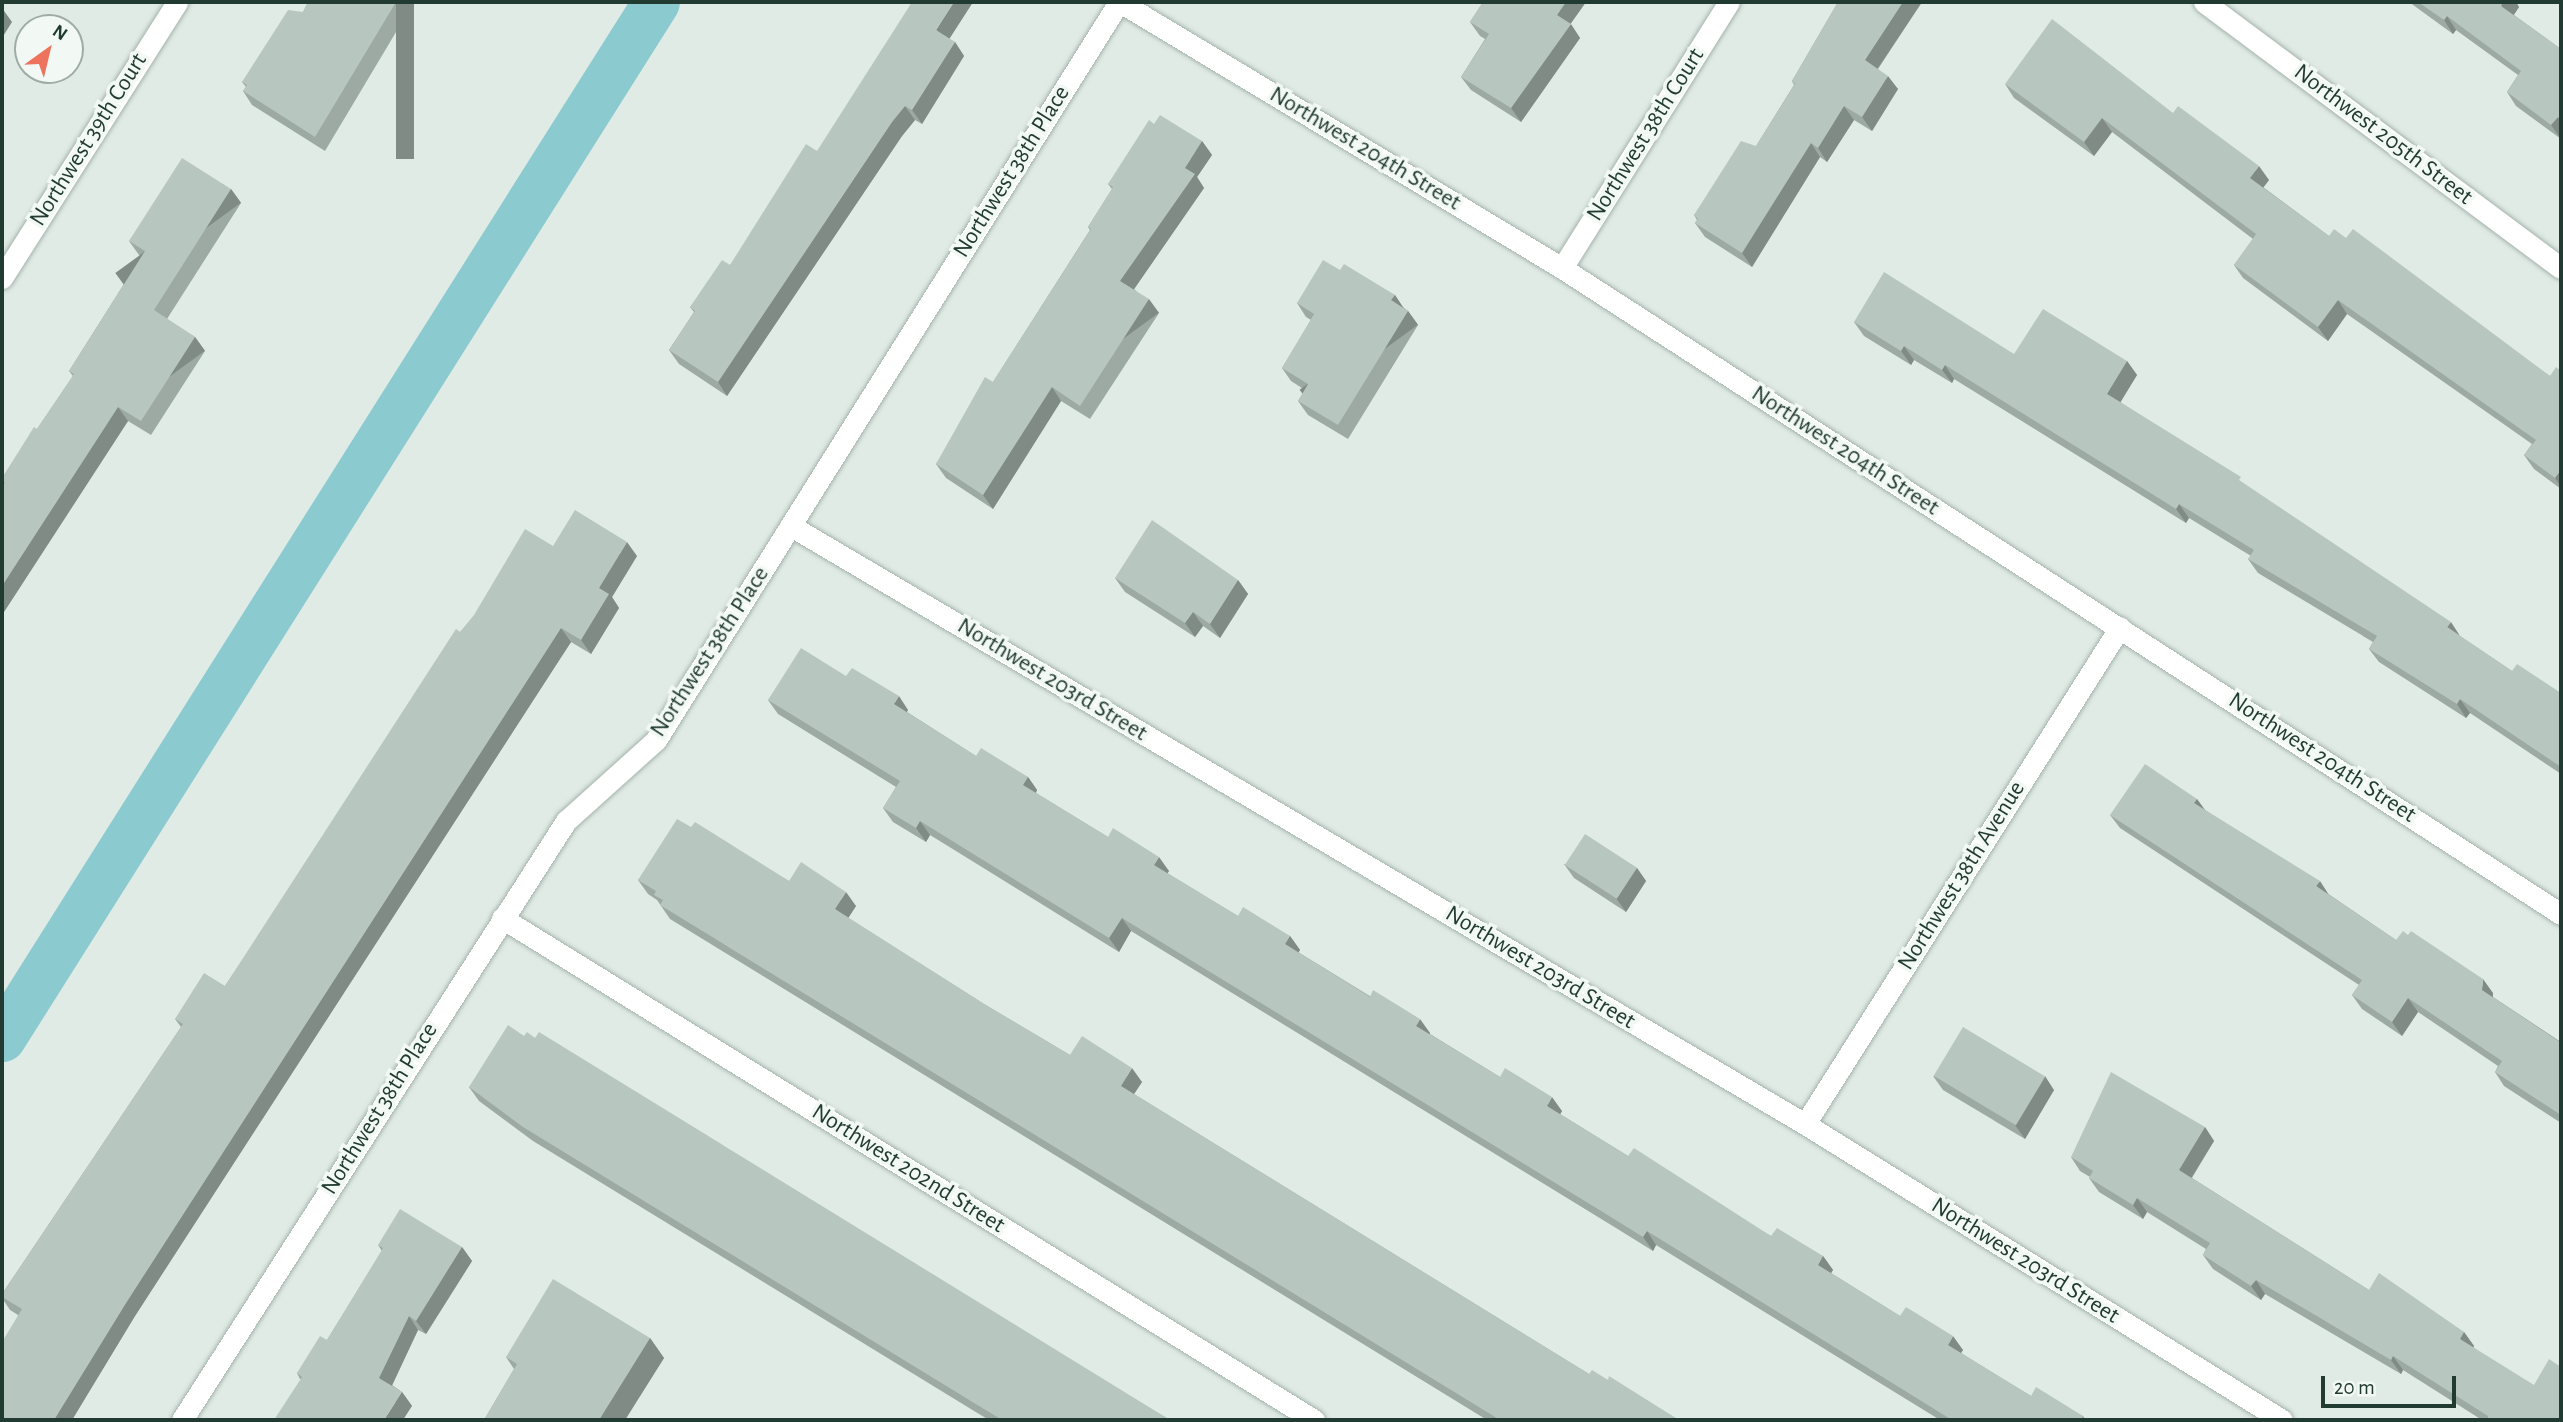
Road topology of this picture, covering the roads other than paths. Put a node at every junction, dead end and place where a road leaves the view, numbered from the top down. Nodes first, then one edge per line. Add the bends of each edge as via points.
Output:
1 (177, 2) edge
2 (1119, 2) edge
3 (1729, 2) edge
4 (2204, 2) edge
5 (1562, 268) junction
6 (2561, 268) edge
7 (2, 278) edge
8 (791, 526) junction
9 (2120, 627) junction
10 (2561, 914) edge
11 (502, 918) junction
12 (1805, 1124) junction
13 (182, 1420) edge
14 (1314, 1420) edge
15 (2283, 1420) edge

1 - 7 street, Northwest 39th Court
2 - 5 street, Northwest 204th Street
2 - 8 street, Northwest 38th Place
3 - 5 street, Northwest 38th Court
4 - 6 street, Northwest 205th Street
5 - 9 street, Northwest 204th Street
8 - 11 street, Northwest 38th Place via 656,740 566,821
8 - 12 street, Northwest 203rd Street
9 - 10 street, Northwest 204th Street
9 - 12 street, Northwest 38th Avenue
11 - 13 street, Northwest 38th Place
11 - 14 street, Northwest 202nd Street
12 - 15 street, Northwest 203rd Street

